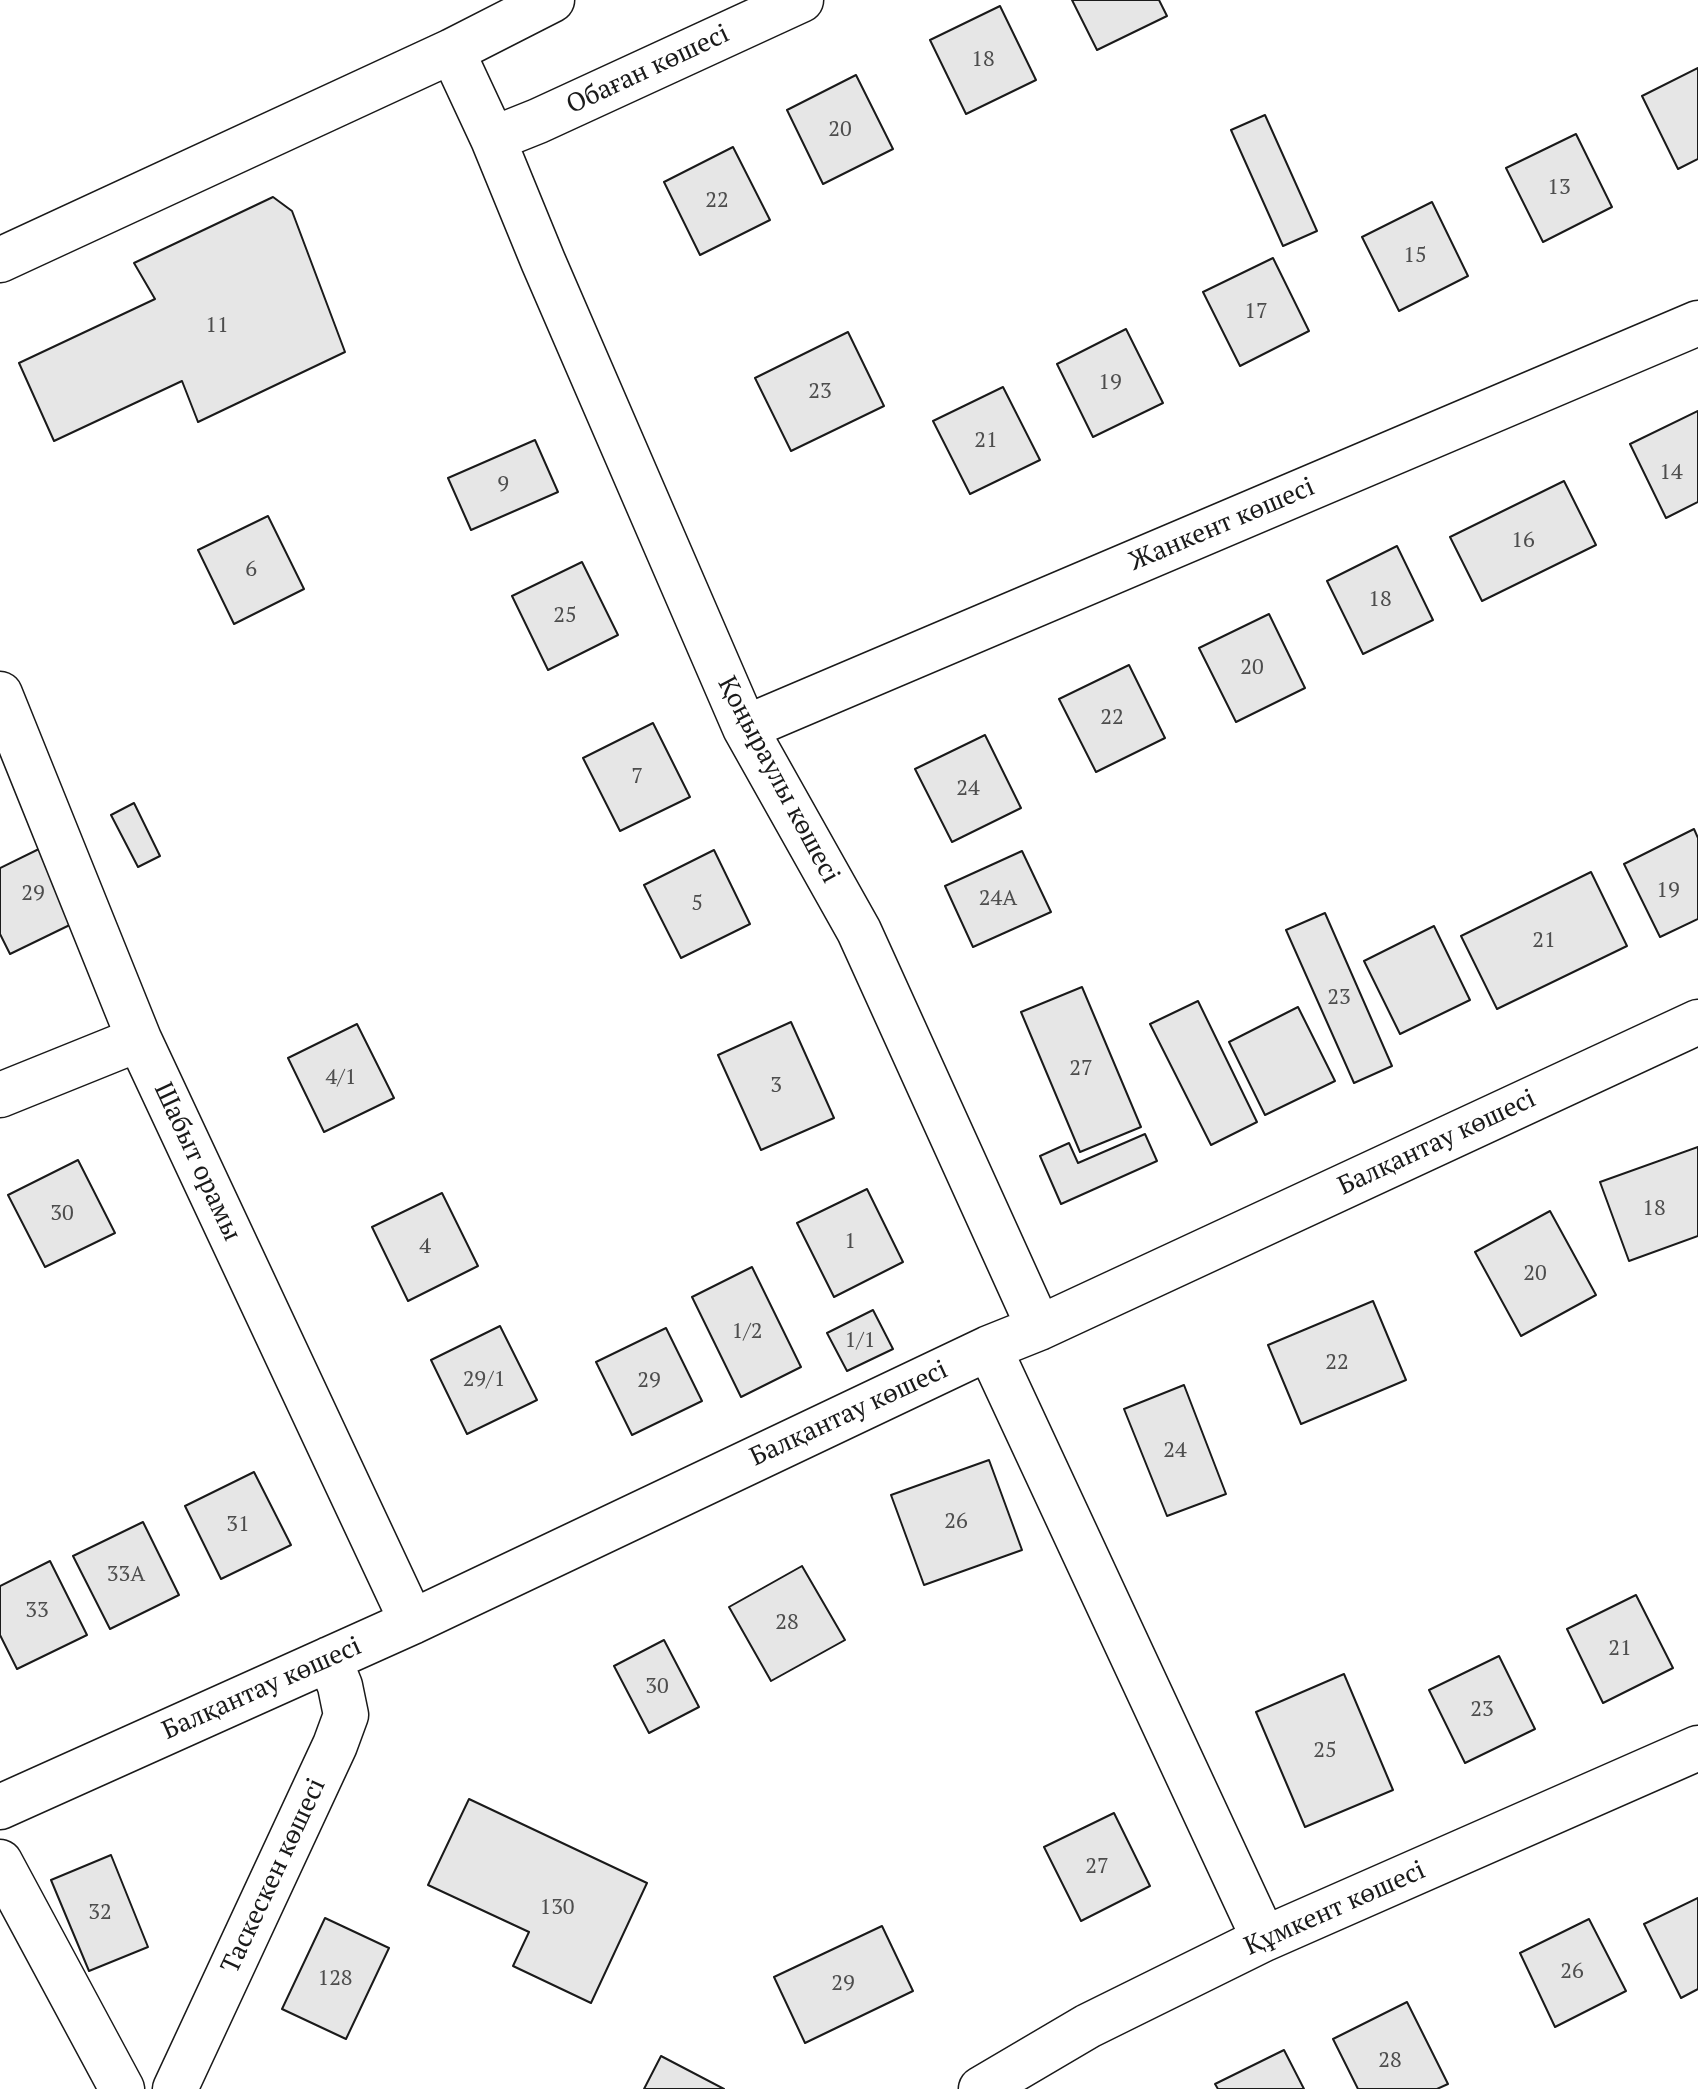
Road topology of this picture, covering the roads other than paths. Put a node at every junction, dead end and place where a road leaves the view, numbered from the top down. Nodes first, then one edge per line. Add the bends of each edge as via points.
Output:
1 (552, 0) edge
2 (801, 0) edge
3 (452, 51) junction
4 (493, 139) junction
5 (0, 260) edge
6 (1698, 323) edge
7 (0, 694) edge
8 (745, 728) junction
9 (1698, 1022) edge
10 (139, 1039) junction
11 (0, 1095) edge
12 (1039, 1328) junction
13 (989, 1348) junction
14 (412, 1622) junction
15 (329, 1659) junction
16 (1698, 1748) edge
17 (0, 1807) edge
18 (0, 1862) edge
19 (1264, 1939) junction
20 (122, 2089) edge
21 (175, 2089) edge
22 (981, 2089) edge

1 - 3 street
2 - 4 street, Обаған көшесі
3 - 4 street, Қоңыраулы көшесі
3 - 5 street
4 - 8 street, Қоңыраулы көшесі
6 - 8 street, Жанкент көшесі
7 - 10 street, Шабыт орамы
8 - 12 street, Қоңыраулы көшесі via 859,931
9 - 12 street, Балқантау көшесі
10 - 11 street
10 - 14 street, Шабыт орамы
12 - 13 street, Балқантау көшесі
13 - 14 street, Балқантау көшесі
13 - 19 street
14 - 15 street, Балқантау көшесі
15 - 17 street, Балқантау көшесі
15 - 21 street, Таскескен көшесі via 346,1715
16 - 19 street, Құмкент көшесі
18 - 20 street
19 - 22 street, Құмкент көшесі via 1088,2026

